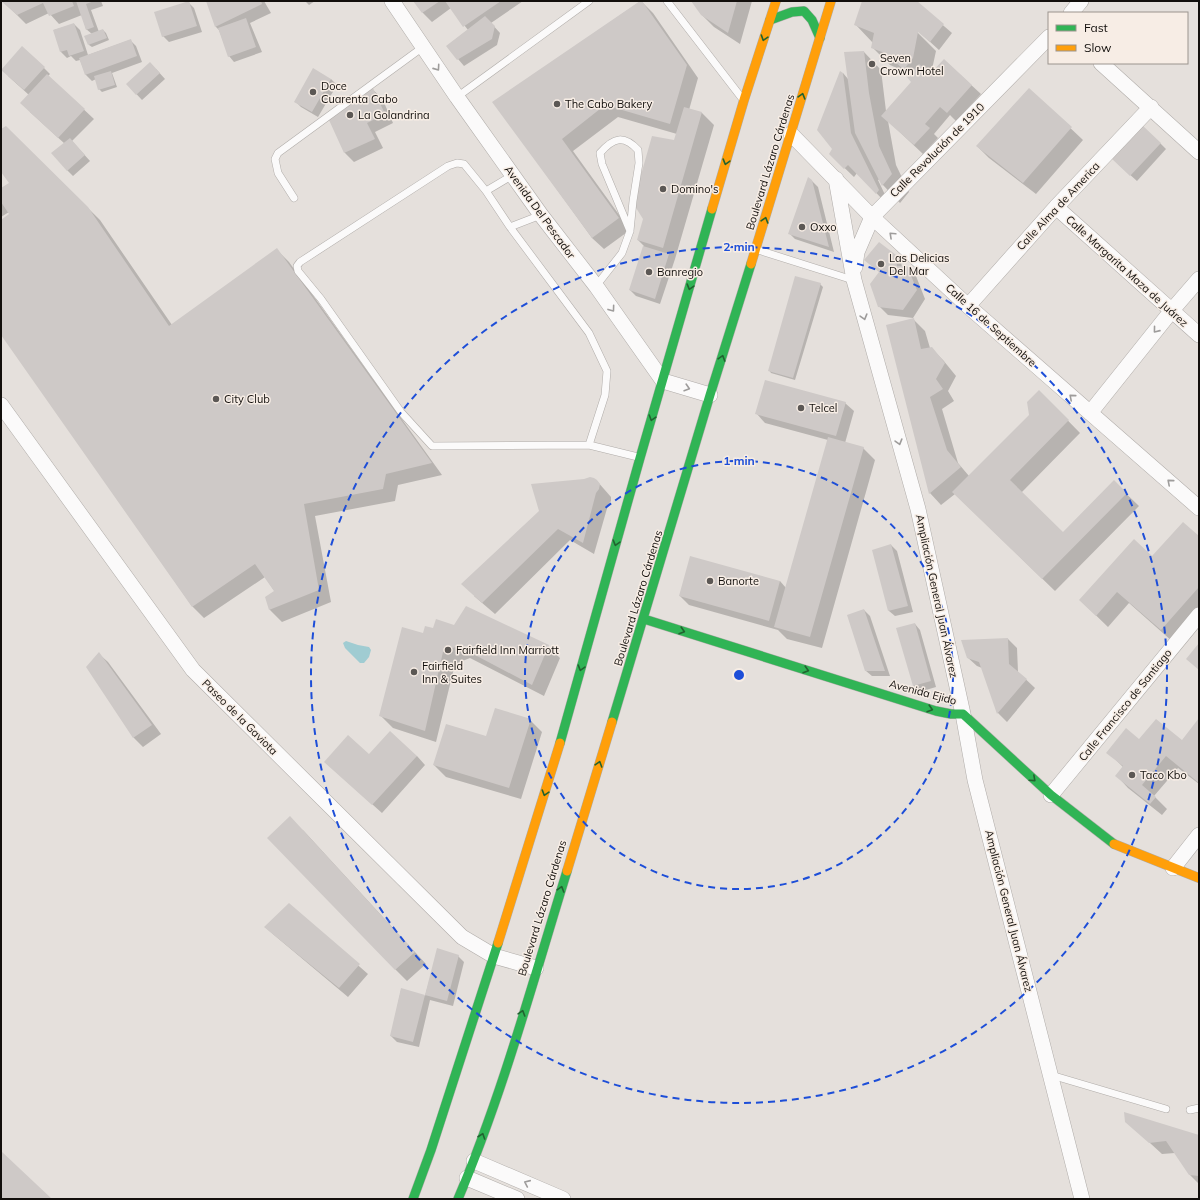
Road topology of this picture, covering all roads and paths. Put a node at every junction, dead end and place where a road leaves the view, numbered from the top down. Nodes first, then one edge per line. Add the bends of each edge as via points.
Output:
1 (392, 1) edge
2 (588, 1) edge
3 (667, 1) edge
4 (776, 1) edge
5 (831, 1) edge
6 (1081, 1) edge
7 (1072, 12) edge
8 (770, 20) junction
9 (820, 38) junction
10 (1048, 38) edge
11 (423, 47) junction
12 (1102, 64) edge
13 (457, 97) junction
14 (744, 100) junction
15 (1151, 107) junction
16 (791, 134) junction
17 (1199, 152) edge
18 (513, 176) junction
19 (836, 180) junction
20 (486, 191) junction
21 (294, 198) dead end
22 (1056, 207) junction
23 (541, 215) junction
24 (872, 217) junction
25 (510, 227) junction
26 (630, 231) junction
27 (756, 249) junction
28 (1199, 279) edge
29 (854, 280) junction
30 (596, 286) junction
31 (968, 306) junction
32 (1172, 311) junction
33 (1199, 335) edge
34 (664, 381) junction
35 (710, 395) junction
36 (1, 405) edge
37 (1090, 413) junction
38 (590, 445) junction
39 (640, 458) junction
40 (1196, 499) edge
41 (1199, 615) edge
42 (644, 619) junction
43 (963, 714) junction
44 (1051, 795) junction
45 (1199, 835) edge
46 (1173, 868) junction
47 (1199, 878) edge
48 (494, 956) junction
49 (536, 968) junction
50 (1051, 1075) junction
51 (1199, 1108) edge
52 (1166, 1109) dead end
53 (1190, 1110) dead end
54 (431, 1150) junction
55 (474, 1161) junction
56 (467, 1178) junction
57 (406, 1199) edge
58 (413, 1199) edge
59 (458, 1199) edge
60 (517, 1199) edge
61 (563, 1199) edge
62 (1082, 1199) edge

1 - 11 street, Avenida Del Pescador
2 - 13 lane
3 - 14 lane
4 - 8 main road
5 - 9 main road, Boulevard Lázaro Cárdenas
6 - 7 street
8 - 9 main road via 792,12 804,11 811,17
8 -> 14 main road
16 -> 9 main road, Boulevard Lázaro Cárdenas
10 - 24 street, Calle Revolución de 1910
11 -> 13 street, Avenida Del Pescador
11 - 21 lane via 278,153 274,159 276,169
12 - 15 street
13 - 18 street, Avenida Del Pescador
14 -> 34 main road
15 - 17 street
15 - 22 street, Calle Alma de America
16 - 19 street, Calle 16 de Septiembre
27 -> 16 main road, Boulevard Lázaro Cárdenas
18 - 20 lane
18 - 23 street, Avenida Del Pescador
19 - 24 street, Calle 16 de Septiembre
19 - 29 street, Ampliación General Juan Álvarez
20 - 25 lane
20 - 38 lane via 464,164 448,166 300,262 297,266 298,271 321,299 401,412 432,446
22 - 31 street, Calle Alma de America
22 - 32 street, Calle Margarita Maza de Juárez
23 - 25 lane
23 - 30 street, Avenida Del Pescador
24 - 29 street, Calle Revolución de 1910 via 857,252
31 -> 24 street, Calle 16 de Septiembre
25 - 38 lane via 589,333 608,371 605,395
26 - 26 lane via 605,174 600,153 616,140 632,143 638,150 639,163
26 - 30 lane via 622,253
27 - 29 lane
35 -> 27 main road, Boulevard Lázaro Cárdenas
28 - 32 street
29 -> 43 street, Ampliación General Juan Álvarez via 918,509
30 -> 34 street, Avenida Del Pescador
37 -> 31 street, Calle 16 de Septiembre
32 - 33 street, Calle Margarita Maza de Juárez
32 -> 37 street
34 -> 35 street
34 -> 39 main road
35 - 42 main road, Boulevard Lázaro Cárdenas
36 - 48 street, Paseo de la Gaviota via 193,670 462,937
40 -> 37 street, Calle 16 de Septiembre
38 - 39 lane
39 -> 48 main road via 552,771
41 - 44 street, Calle Francisco de Santiago
42 -> 43 main road, Avenida Ejido via 940,712
49 -> 42 main road, Boulevard Lázaro Cárdenas
43 -> 44 main road, Avenida Ejido
43 - 50 street, Ampliación General Juan Álvarez via 975,780
44 - 46 main road, Avenida Ejido via 1112,843
45 - 46 street
46 - 47 main road, Avenida Ejido
48 - 49 street, Paseo de la Gaviota
48 - 54 main road
55 -> 49 main road, Boulevard Lázaro Cárdenas
50 - 52 lane
50 - 62 street, Ampliación General Juan Álvarez
51 - 53 lane
54 - 57 main road
54 - 58 main road
55 - 56 main road, Boulevard Lázaro Cárdenas
61 -> 55 street
56 - 59 main road, Boulevard Lázaro Cárdenas
56 - 60 street

